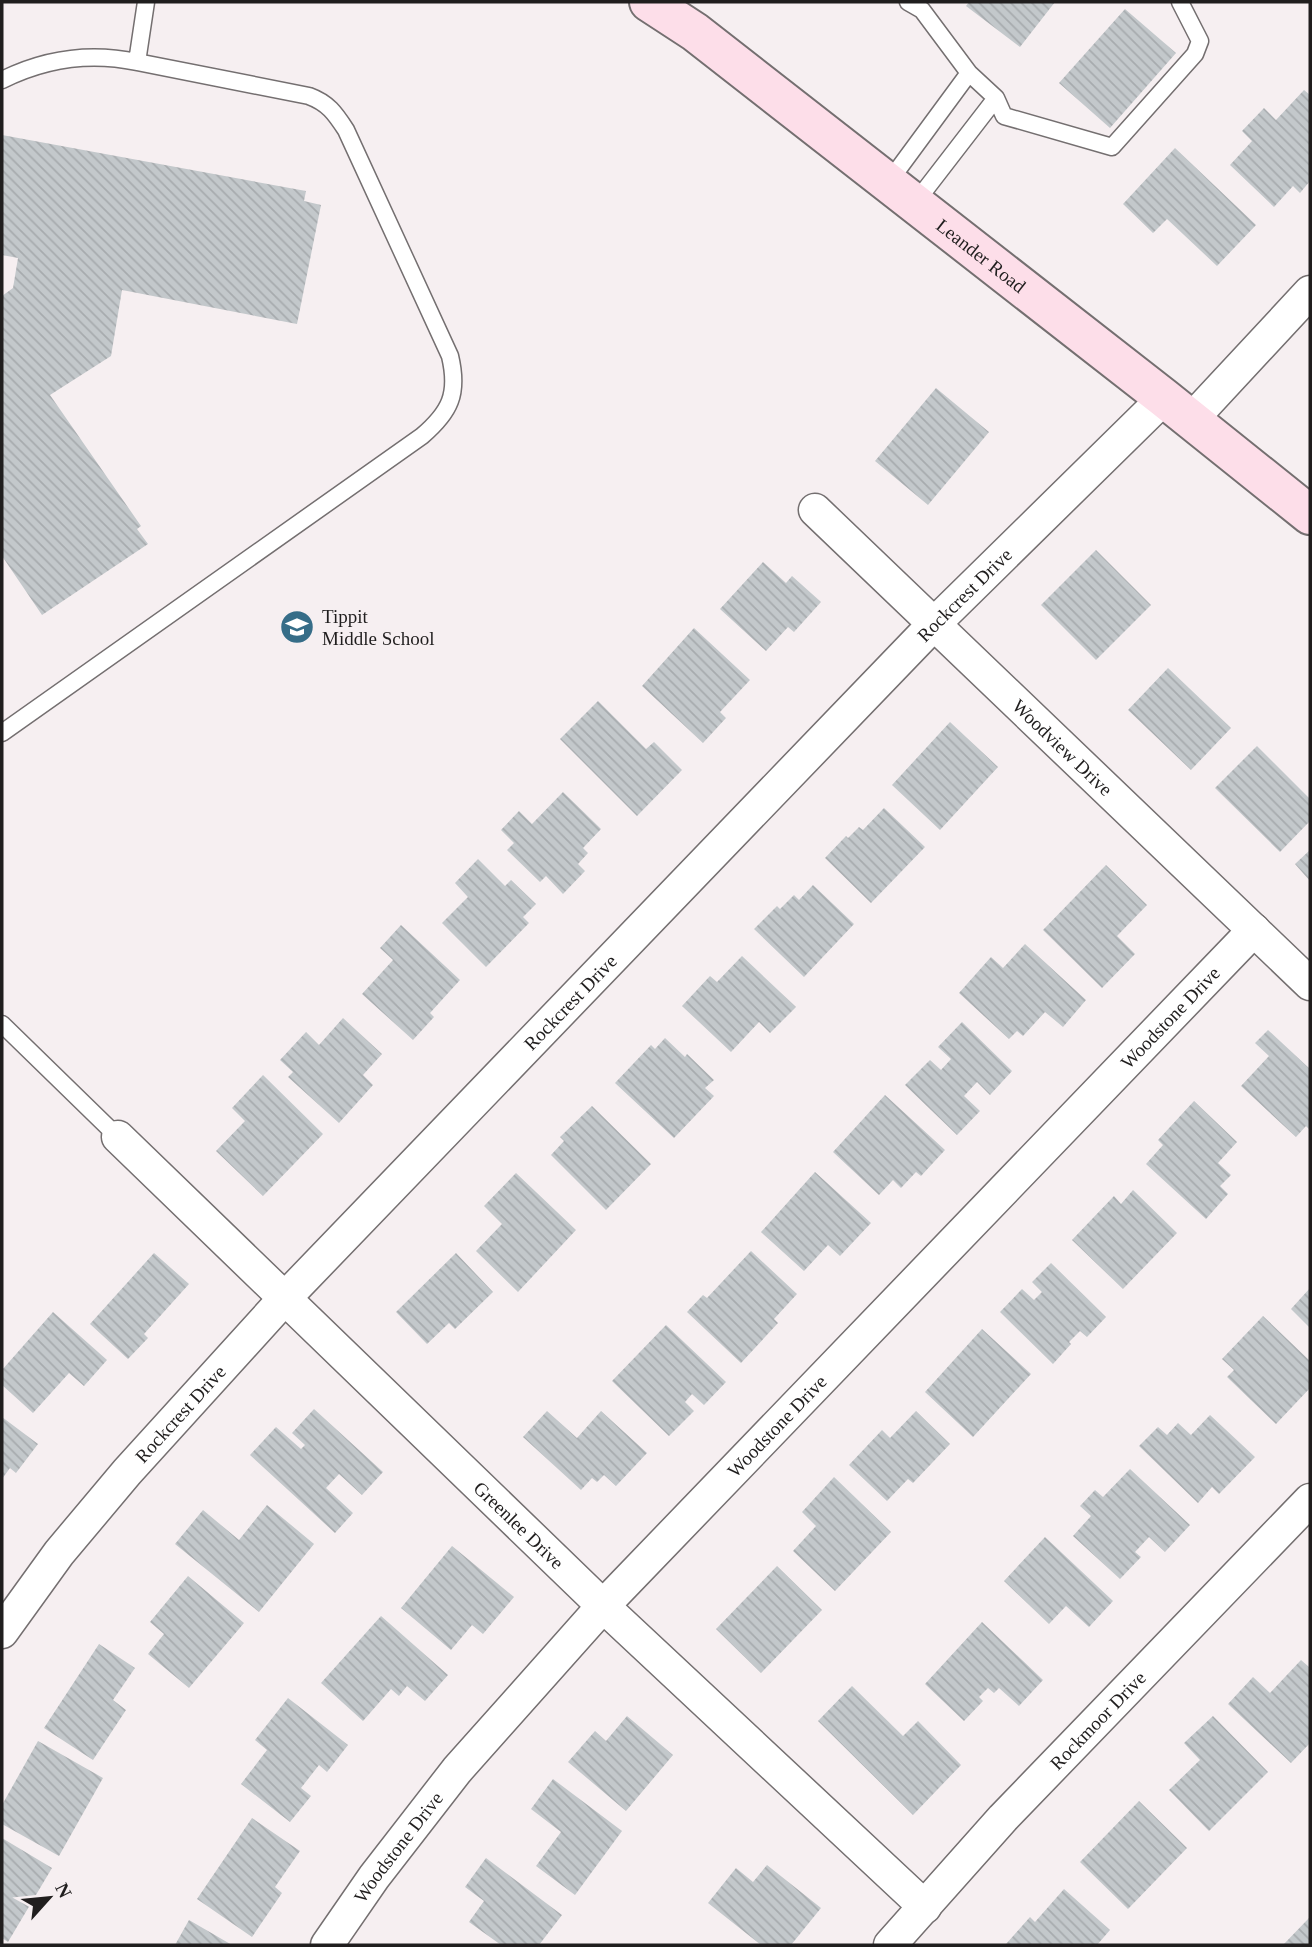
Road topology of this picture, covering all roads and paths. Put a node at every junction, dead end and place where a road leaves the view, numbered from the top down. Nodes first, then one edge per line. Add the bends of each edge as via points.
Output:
1 (146, 2) edge
2 (649, 2) edge
3 (908, 2) edge
4 (1180, 2) edge
5 (137, 62) junction
6 (969, 73) junction
7 (2, 80) edge
8 (996, 98) junction
9 (902, 193) junction
10 (1310, 292) edge
11 (1178, 409) junction
12 (815, 510) dead end
13 (1310, 515) edge
14 (934, 624) junction
15 (2, 733) edge
16 (1254, 930) junction
17 (1310, 984) edge
18 (2, 1024) edge
19 (118, 1137) joint
20 (285, 1298) junction
21 (1310, 1500) edge
22 (603, 1606) junction
23 (2, 1632) edge
24 (925, 1907) junction
25 (327, 1945) edge
26 (890, 1945) edge

1 - 5 lane
2 - 9 main road, Leander Road via 695,32
3 - 6 lane via 922,10
4 - 8 lane via 1200,41 1195,54 1112,147 1004,116
5 - 7 lane via 111,56 59,59
5 - 15 lane via 325,102 346,130 450,356 454,389 439,421 422,436
6 - 8 lane
6 - 9 lane
8 - 9 lane
9 - 11 main road, Leander Road
10 - 11 street, Rockcrest Drive
11 - 13 main road, Leander Road
11 - 14 street, Rockcrest Drive
12 - 14 street, Woodview Drive
14 - 16 street, Woodview Drive
14 - 20 street, Rockcrest Drive
16 - 17 street, Woodview Drive
16 - 22 street, Woodstone Drive
18 - 19 lane
19 - 20 street, Greenlee Drive
20 - 22 street, Greenlee Drive
20 - 23 street, Rockcrest Drive via 127,1472 59,1553
21 - 24 street, Rockmoor Drive via 1003,1818
22 - 24 street, Greenlee Drive
22 - 25 street, Woodstone Drive via 457,1770
24 - 26 street, Rockmoor Drive

